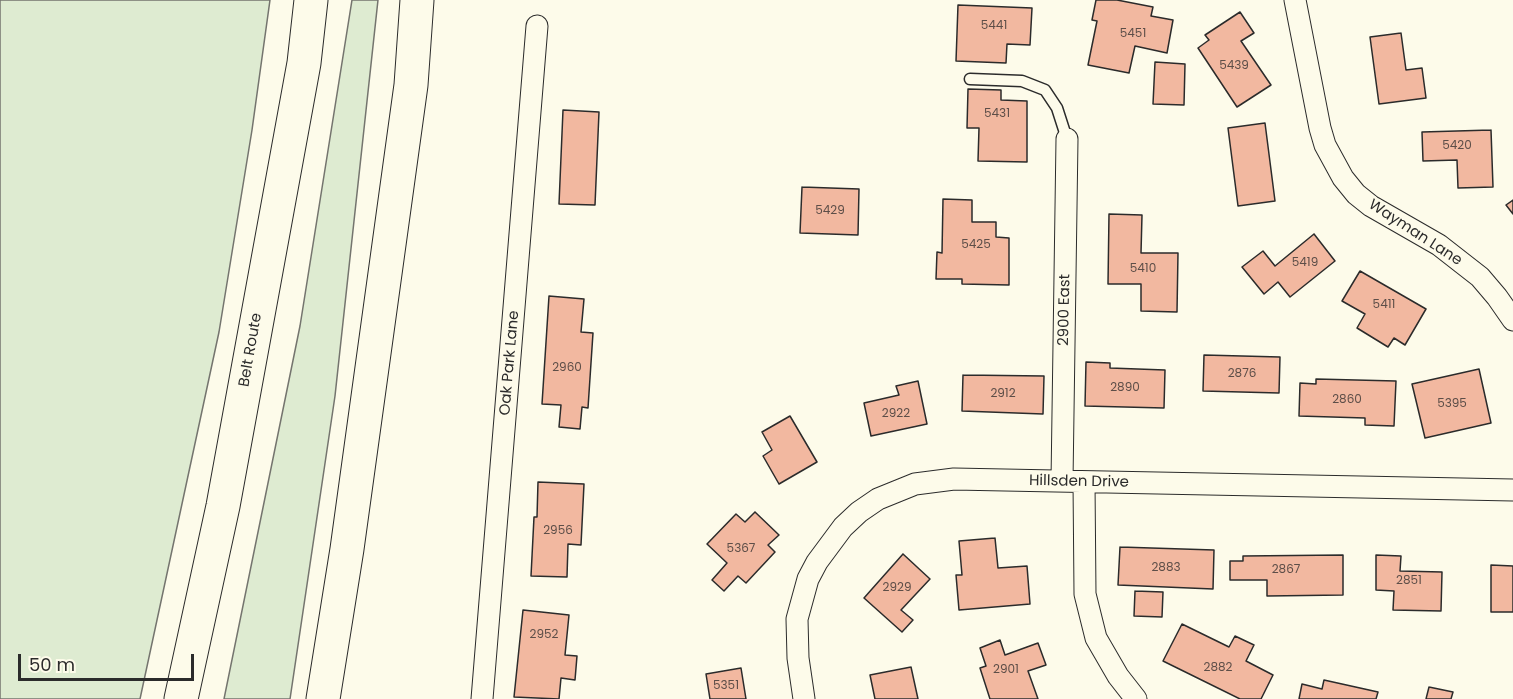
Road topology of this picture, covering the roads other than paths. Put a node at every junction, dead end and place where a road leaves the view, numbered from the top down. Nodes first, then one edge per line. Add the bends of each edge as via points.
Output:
1 (311, 0) edge
2 (417, 0) edge
3 (1295, 0) edge
4 (537, 26) dead end
5 (970, 79) dead end
6 (1067, 139) joint
7 (1513, 320) edge
8 (1062, 482) junction
9 (1084, 482) junction
10 (1513, 490) edge
11 (181, 699) edge
12 (322, 699) edge
13 (482, 699) edge
14 (804, 699) edge
15 (1136, 699) edge

1 - 11 highway, Belt Route via 304,63 223,506
2 - 12 highway via 411,85 347,549
3 - 7 street, Wayman Lane via 1320,128 1343,178 1371,207 1439,245 1471,270
4 - 13 street, Oak Park Lane
5 - 6 lane via 1022,81 1045,90 1057,108
6 - 8 street, 2900 East
8 - 9 street, Hillsden Drive
8 - 14 street, Hillsden Drive via 934,480 896,491 859,512 817,561 801,600 796,639
9 - 10 street, Hillsden Drive
9 - 15 street via 1085,594 1096,638

